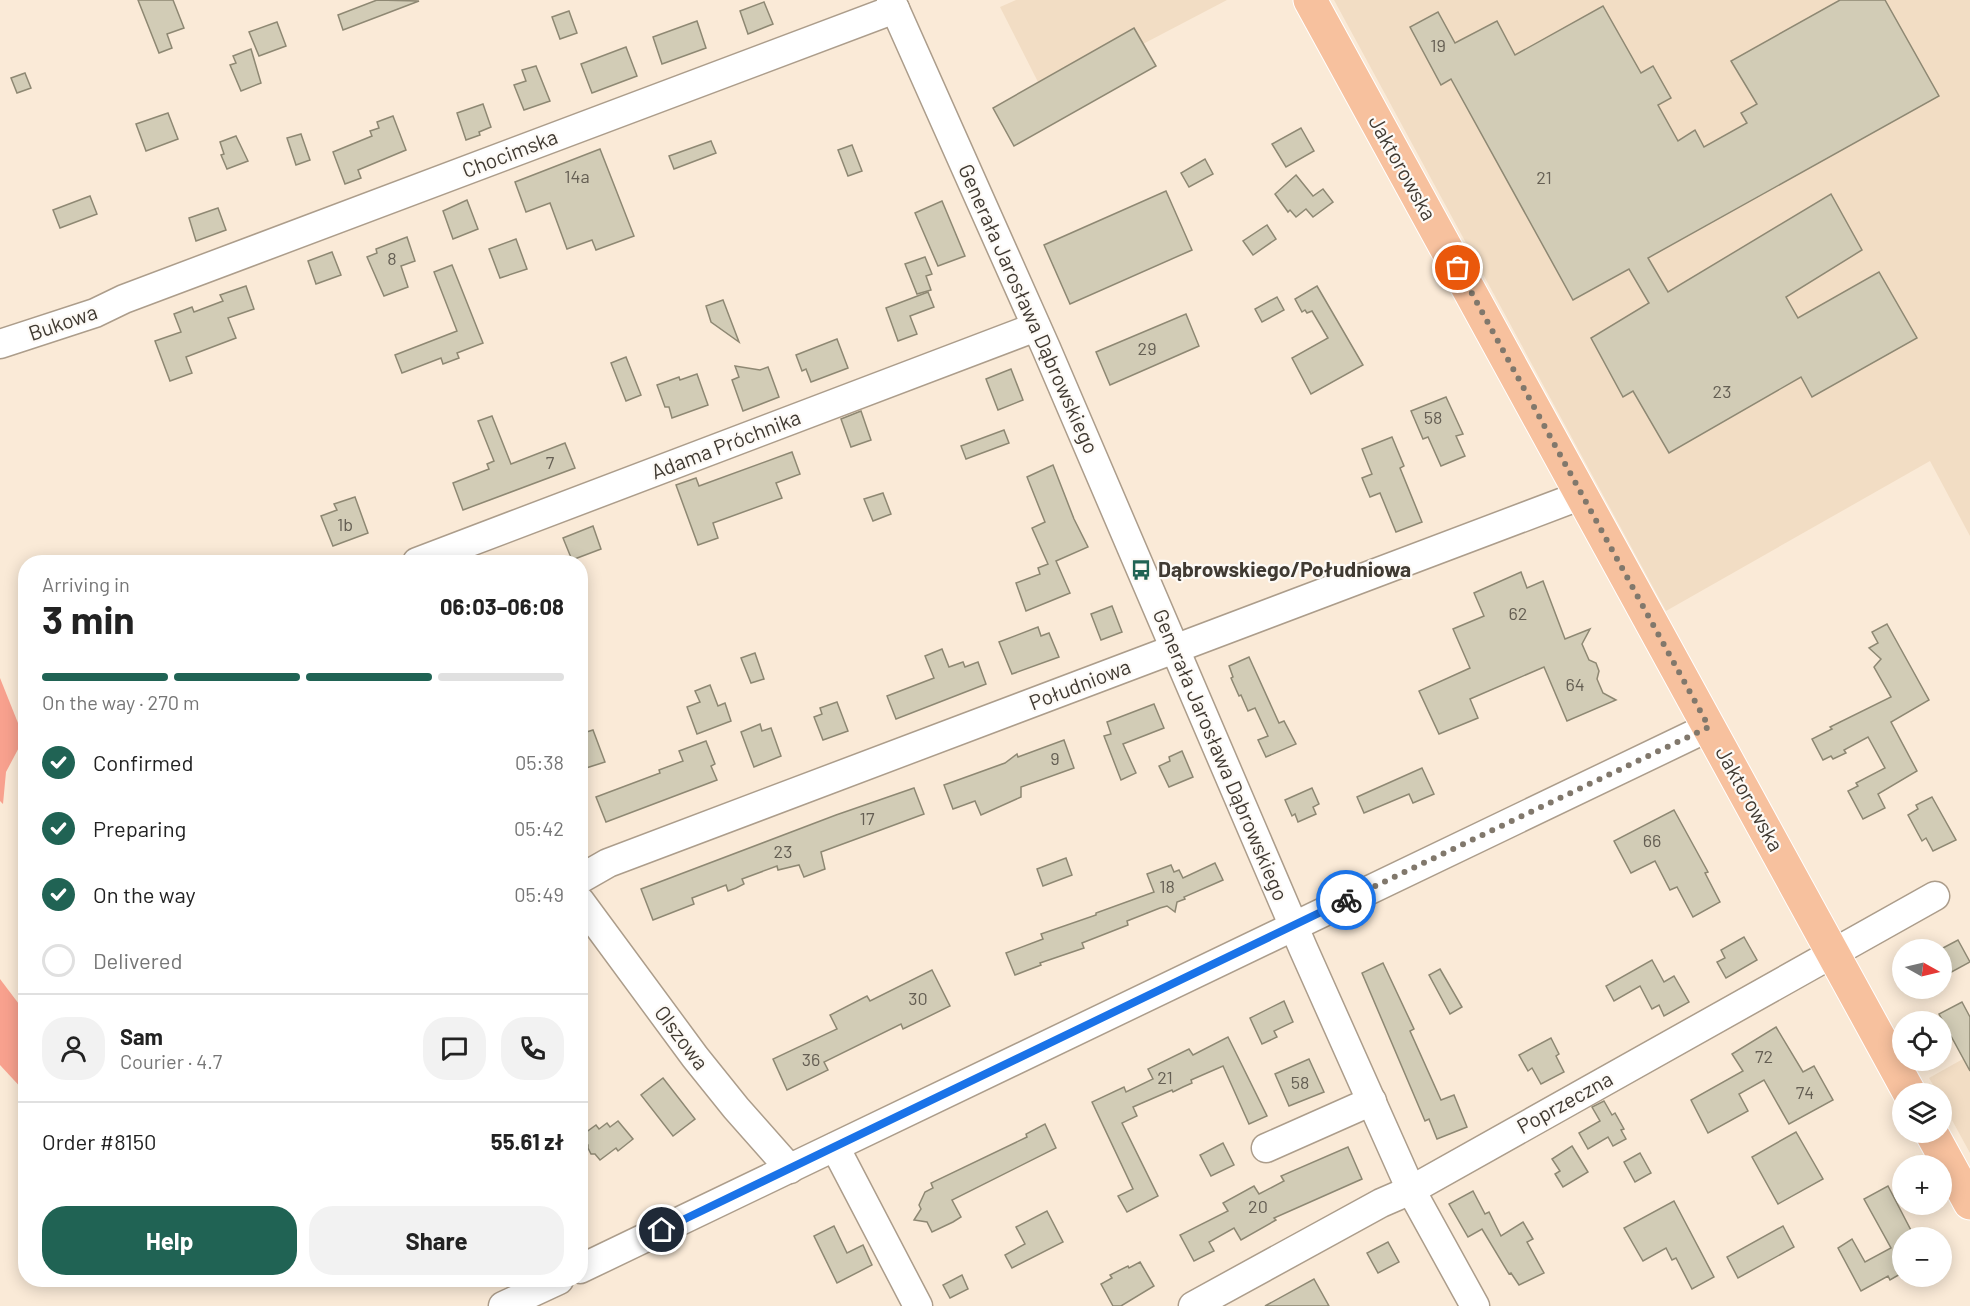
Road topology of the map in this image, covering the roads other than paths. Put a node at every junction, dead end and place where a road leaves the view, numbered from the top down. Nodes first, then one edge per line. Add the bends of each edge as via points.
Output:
1 (1310, 0) edge
2 (893, 5) edge
3 (124, 298) joint
4 (1036, 327) junction
5 (0, 344) edge
6 (1582, 495) junction
7 (435, 555) edge
8 (1175, 649) junction
9 (1709, 727) junction
10 (588, 874) edge
11 (1935, 896) dead end
12 (588, 912) edge
13 (1293, 927) junction
14 (1833, 953) junction
15 (1904, 1083) edge
16 (1372, 1101) junction
17 (1937, 1143) edge
18 (835, 1147) junction
19 (1266, 1148) dead end
20 (790, 1169) junction
21 (1412, 1190) junction
22 (1970, 1203) edge
23 (588, 1265) edge
24 (544, 1287) edge
25 (1196, 1305) edge
26 (503, 1306) edge
27 (918, 1306) edge
28 (1476, 1306) edge

1 - 6 main road, Jaktorowska
2 - 3 street, Chocimska
2 - 4 street, Generała Jarosława Dąbrowskiego
3 - 5 street, Bukowa via 95,313
4 - 7 street, Adama Próchnika
4 - 8 street, Generała Jarosława Dąbrowskiego
6 - 8 street, Południowa
6 - 9 main road, Jaktorowska
8 - 10 street, Południowa via 608,863
8 - 13 street, Generała Jarosława Dąbrowskiego
9 - 13 street
9 - 14 main road, Jaktorowska
11 - 14 street, Poprzeczna
12 - 20 street, Olszowa via 694,1057
13 - 16 street, Generała Jarosława Dąbrowskiego
13 - 18 street
14 - 15 main road, Jaktorowska
14 - 21 street, Poprzeczna
16 - 19 street
16 - 21 street, Generała Jarosława Dąbrowskiego
17 - 22 main road
18 - 20 street
18 - 27 street
20 - 23 street
21 - 25 street, Poprzeczna via 1381,1203
21 - 28 street, Generała Jarosława Dąbrowskiego
24 - 26 street

